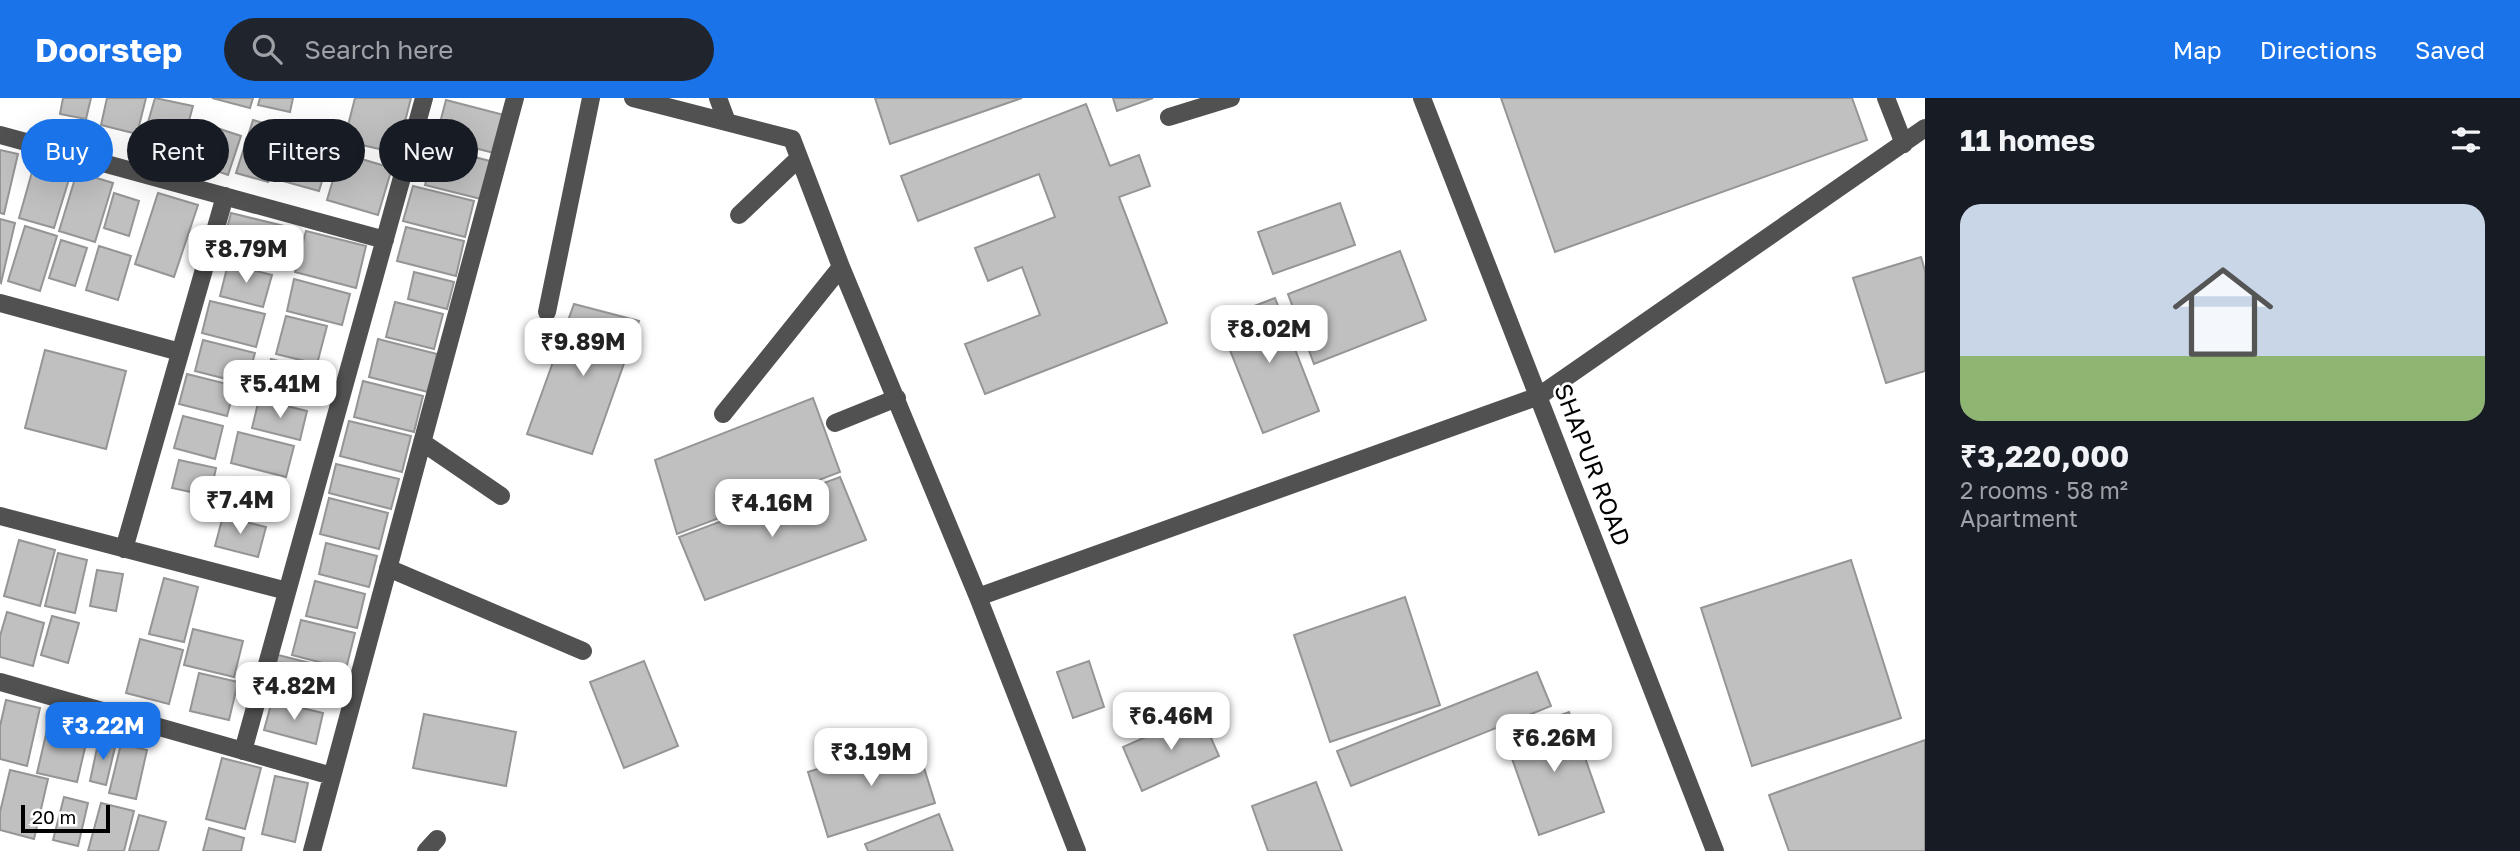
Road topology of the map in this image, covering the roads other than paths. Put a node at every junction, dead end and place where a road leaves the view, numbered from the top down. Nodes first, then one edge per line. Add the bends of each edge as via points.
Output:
1 (424, 98) edge
2 (515, 98) edge
3 (591, 98) edge
4 (633, 98) edge
5 (718, 98) edge
6 (1231, 98) edge
7 (1422, 98) edge
8 (1886, 98) edge
9 (1169, 117) dead end
10 (727, 122) junction
11 (1925, 128) edge
12 (0, 135) edge
13 (1903, 144) junction
14 (800, 158) junction
15 (225, 196) junction
16 (739, 215) dead end
17 (384, 240) junction
18 (841, 267) junction
19 (0, 303) edge
20 (547, 312) dead end
21 (180, 352) junction
22 (1539, 397) junction
23 (897, 398) junction
24 (723, 414) dead end
25 (835, 423) dead end
26 (422, 442) junction
27 (501, 496) dead end
28 (0, 516) edge
29 (124, 549) junction
30 (388, 568) junction
31 (287, 591) junction
32 (978, 597) junction
33 (583, 651) dead end
34 (0, 682) edge
35 (243, 751) junction
36 (332, 776) junction
37 (312, 851) edge
38 (1077, 851) edge
39 (1714, 851) edge

1 - 17 street
2 - 26 street
3 - 20 street
4 - 10 street
5 - 10 street
6 - 9 street
7 - 22 street, SHAPUR ROAD
8 - 13 street
10 - 14 street via 792,139
11 - 13 street
12 - 15 street
13 - 22 street
14 - 16 street
14 - 18 street
15 - 17 street
15 - 21 street
17 - 31 street
18 - 23 street
18 - 24 street
19 - 21 street
21 - 29 street
22 - 32 street
22 - 39 street, SHAPUR ROAD
23 - 25 street
23 - 32 street
26 - 27 street
26 - 30 street
28 - 29 street
29 - 31 street
30 - 33 street
30 - 36 street
31 - 35 street
32 - 38 street
34 - 35 street
35 - 36 street
36 - 37 street

